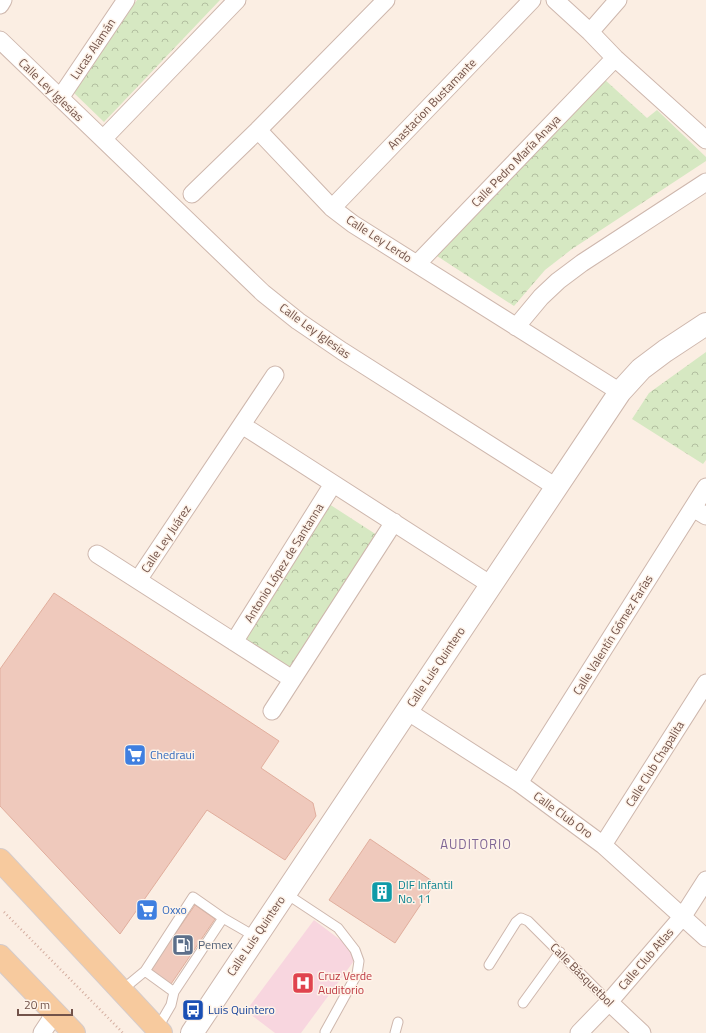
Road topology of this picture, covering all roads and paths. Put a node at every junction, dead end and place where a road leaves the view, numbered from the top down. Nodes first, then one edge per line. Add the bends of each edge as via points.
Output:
1 (3, 0) edge
2 (126, 0) edge
3 (237, 0) edge
4 (386, 0) edge
5 (532, 0) edge
6 (555, 0) edge
7 (618, 0) edge
8 (0, 5) edge
9 (590, 32) junction
10 (0, 40) edge
11 (615, 58) junction
12 (60, 98) junction
13 (258, 130) junction
14 (103, 139) junction
15 (706, 140) edge
16 (706, 182) edge
17 (192, 194) dead end
18 (332, 208) junction
19 (417, 264) junction
20 (706, 324) edge
21 (516, 327) junction
22 (275, 375) dead end
23 (620, 392) junction
24 (242, 425) junction
25 (333, 484) junction
26 (556, 487) junction
27 (706, 487) edge
28 (699, 512) edge
29 (394, 522) junction
30 (97, 554) dead end
31 (138, 580) junction
32 (491, 584) junction
33 (234, 642) junction
34 (292, 679) junction
35 (706, 683) edge
36 (272, 711) dead end
37 (407, 711) junction
38 (519, 783) junction
39 (603, 845) junction
40 (0, 860) edge
41 (706, 880) edge
42 (285, 893) junction
43 (4, 912) dead end
44 (683, 916) junction
45 (224, 918) junction
46 (256, 937) junction
47 (706, 938) edge
48 (560, 952) junction
49 (0, 956) edge
50 (489, 966) dead end
51 (145, 971) junction
52 (120, 991) junction
53 (174, 992) junction
54 (609, 1002) junction
55 (523, 1004) dead end
56 (55, 1013) junction
57 (398, 1022) dead end
58 (159, 1031) edge
59 (325, 1032) dead end
60 (42, 1033) edge
61 (74, 1033) edge
62 (123, 1033) edge
63 (192, 1033) edge
64 (395, 1033) edge
65 (579, 1033) edge
66 (642, 1033) edge

1 - 8 street
2 - 12 street, Lucas Alamán
3 - 14 street
4 - 13 street
5 - 18 street, Anastacion Bustamante
6 - 9 street
7 - 9 street
9 - 11 street
10 - 12 street, Calle Ley Iglesias
11 - 15 street
11 - 19 street, Calle Pedro María Anaya
12 - 14 street, Calle Ley Iglesias
13 - 17 street
13 - 18 street, Calle Ley Lerdo
14 - 26 street, Calle Ley Iglesias via 263,293 298,321 342,352
16 - 21 street via 576,267 541,297
18 - 19 street, Calle Ley Lerdo
19 - 21 street, Calle Ley Lerdo
20 - 23 street, Calle Luis Quintero via 641,369
21 - 23 street, Calle Ley Lerdo
22 - 24 street, Calle Ley Juárez
23 - 26 street, Calle Luis Quintero
24 - 25 street
24 - 31 street, Calle Ley Juárez
25 - 29 street
25 - 33 street, Antonio López de Santanna
26 - 32 street, Calle Luis Quintero
27 - 28 street, Calle Valentín Gómez Farías
28 - 38 street, Calle Valentín Gómez Farías
29 - 32 street
29 - 34 street
30 - 31 street
31 - 33 street, Calle Ley Juárez
32 - 37 street, Calle Luis Quintero
33 - 34 street, Calle Ley Juárez
34 - 36 street
35 - 39 street, Calle Club Chapalita
37 - 38 street, Calle Club Oro
37 - 42 street, Calle Luis Quintero via 315,842
38 - 39 street, Calle Club Oro
39 - 44 street, Calle Club Oro
40 - 52 main road
41 - 44 street, Calle Club Atlas
42 - 46 street, Calle Luis Quintero
42 - 59 lane via 338,928 355,950 359,960 357,974
43 - 62 path
44 - 47 street, Calle Club Oro
44 - 54 street, Calle Club Atlas
45 - 46 lane
45 - 51 lane via 193,898
45 - 53 lane
46 - 63 street, Calle Luis Quintero
48 - 50 lane, Calle Básquetbol via 528,921 521,918
48 - 54 lane, Calle Básquetbol
48 - 55 lane
49 - 56 main road
51 - 52 lane
51 - 53 lane
52 - 58 main road
53 - 58 lane via 172,1005
54 - 65 street, Calle Club Atlas
54 - 66 street, Calle Básquetbol
56 - 60 street
56 - 61 main road
57 - 64 lane

